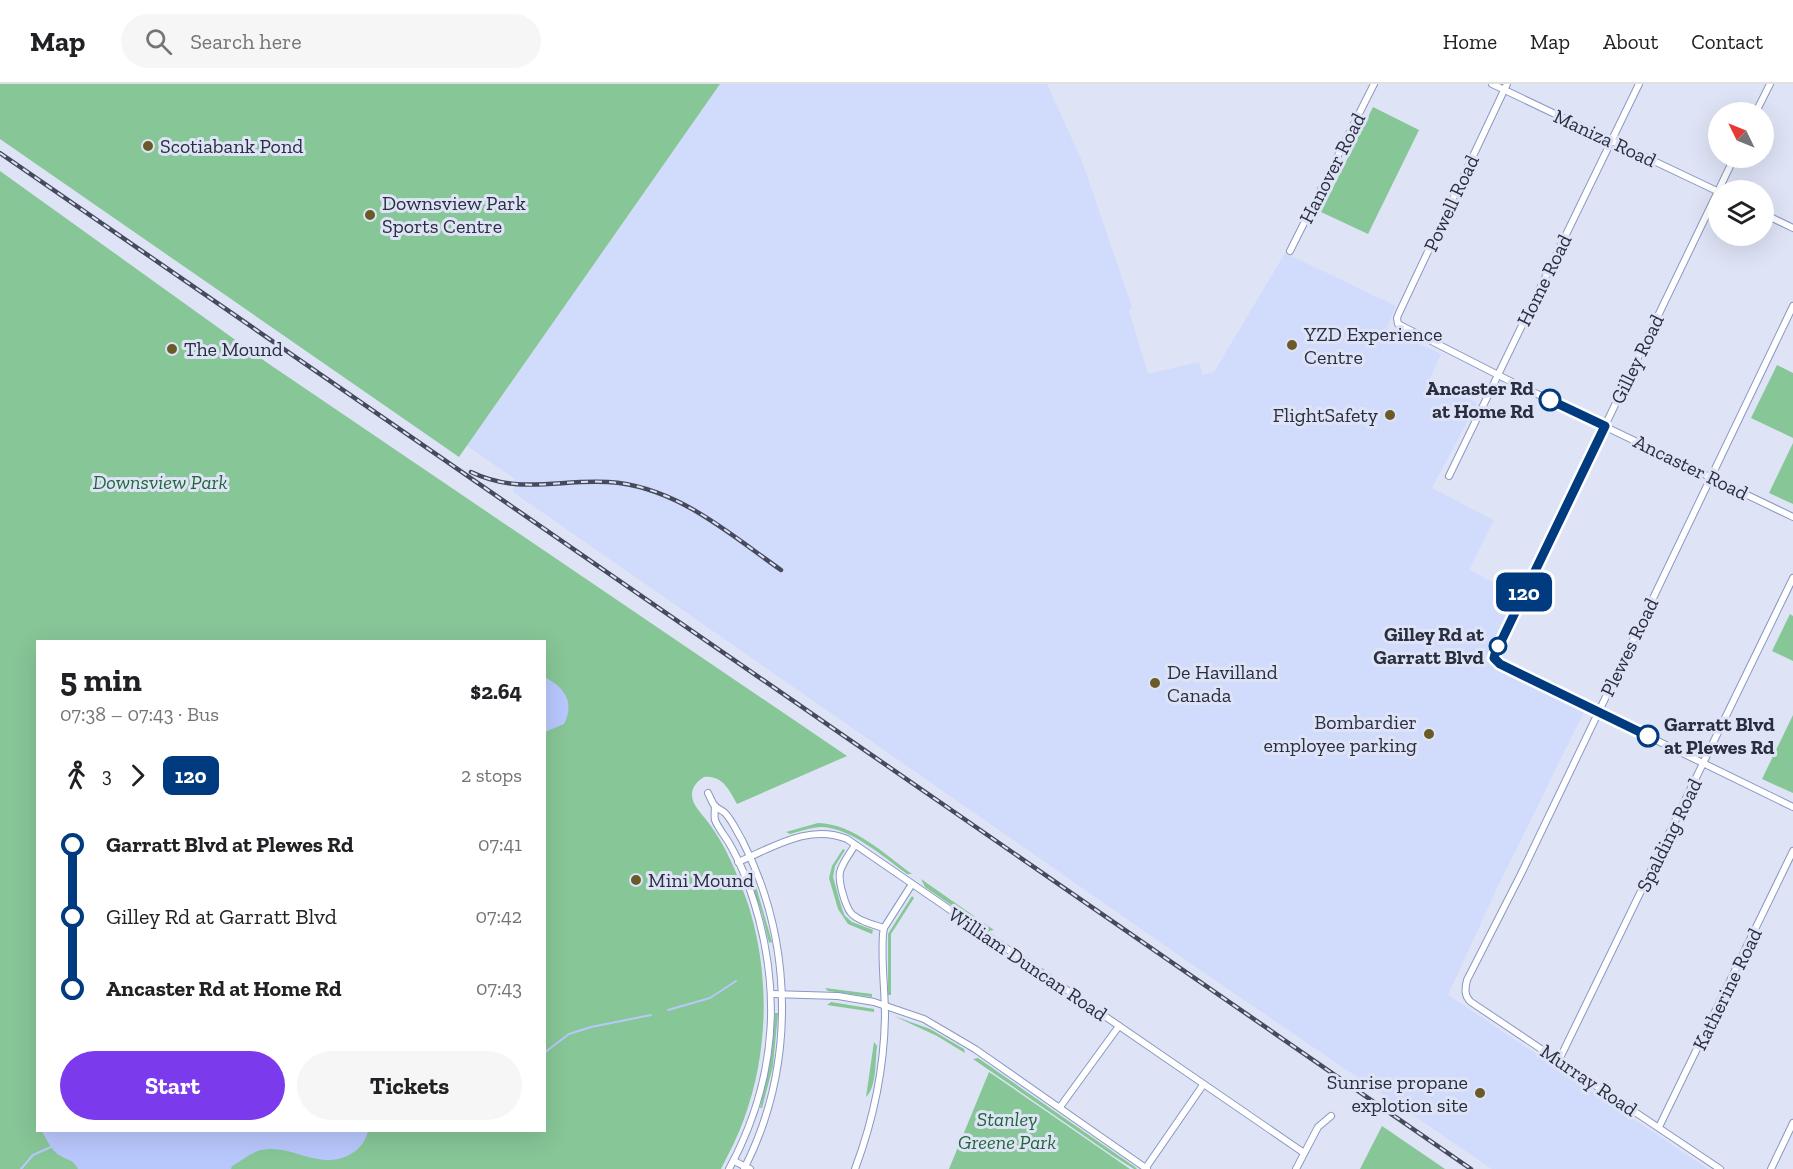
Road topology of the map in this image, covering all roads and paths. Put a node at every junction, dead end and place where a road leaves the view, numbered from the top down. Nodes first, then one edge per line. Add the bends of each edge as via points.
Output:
1 (1374, 84) edge
2 (1492, 84) edge
3 (1639, 84) edge
4 (1770, 84) edge
5 (1505, 87) edge
6 (1761, 102) edge
7 (1611, 141) junction
8 (1708, 187) edge
9 (1708, 213) edge
10 (1774, 219) edge
11 (1793, 228) edge
12 (1290, 251) dead end
13 (1793, 306) edge
14 (1397, 322) joint
15 (1498, 375) junction
16 (1605, 426) junction
17 (1449, 477) dead end
18 (1711, 477) junction
19 (1793, 517) edge
20 (1793, 578) edge
21 (1598, 712) junction
22 (1704, 763) junction
23 (708, 793) dead end
24 (715, 806) junction
25 (1793, 807) edge
26 (855, 845) junction
27 (1793, 851) edge
28 (750, 857) junction
29 (738, 862) junction
30 (912, 885) junction
31 (884, 928) junction
32 (1466, 987) joint
33 (783, 993) junction
34 (772, 994) junction
35 (884, 1005) junction
36 (1119, 1026) junction
37 (1559, 1060) junction
38 (1203, 1084) junction
39 (1060, 1107) junction
40 (1331, 1116) dead end
41 (1793, 1123) edge
42 (1659, 1127) junction
43 (1304, 1153) junction
44 (734, 1161) junction
45 (746, 1168) edge
46 (729, 1169) edge
47 (855, 1169) edge
48 (1146, 1169) edge
49 (1296, 1169) edge
50 (1720, 1169) edge
51 (1771, 1169) edge

1 - 12 street, Hanover Road
2 - 5 street, Maniza Road
3 - 7 street, Home Road
4 - 6 street
5 - 7 street, Maniza Road
5 - 14 street, Powell Road
7 - 8 street, Maniza Road
7 - 15 street, Home Road
9 - 16 street, Gilley Road
10 - 11 street
13 - 18 street, Plewes Road
14 - 15 street, Ancaster Road
15 - 16 street, Ancaster Road
15 - 17 street, Home Road
16 - 18 street, Ancaster Road
16 - 21 street, Gilley Road via 1494,658
18 - 19 street, Ancaster Road
18 - 21 street, Plewes Road
20 - 22 street, Spalding Road
21 - 22 street
21 - 32 street, Plewes Road
22 - 25 street
22 - 37 street, Spalding Road
23 - 24 street
24 - 28 street via 725,813
24 - 29 street via 715,820
26 - 28 street, William Duncan Road via 839,836 818,832
26 - 30 street, William Duncan Road
26 - 31 street via 838,879 846,902 854,917
27 - 42 street, Katherine Road
28 - 29 street, William Duncan Road
28 - 33 street via 766,900
29 - 34 street via 768,953
30 - 31 street
30 - 36 street, William Duncan Road
31 - 35 street
32 - 37 street, Murray Road via 1471,1002
33 - 34 street
33 - 35 street via 838,996
33 - 45 street via 780,1048 771,1100
34 - 44 street via 759,1095
35 - 39 street via 951,1033
35 - 47 street via 874,1107
36 - 38 street, William Duncan Road
36 - 39 street
37 - 42 street, Murray Road
38 - 43 street, William Duncan Road
38 - 48 street
39 - 48 street
40 - 43 street via 1318,1127
41 - 51 street
42 - 50 street, Murray Road
43 - 49 street
44 - 45 street
44 - 46 street

